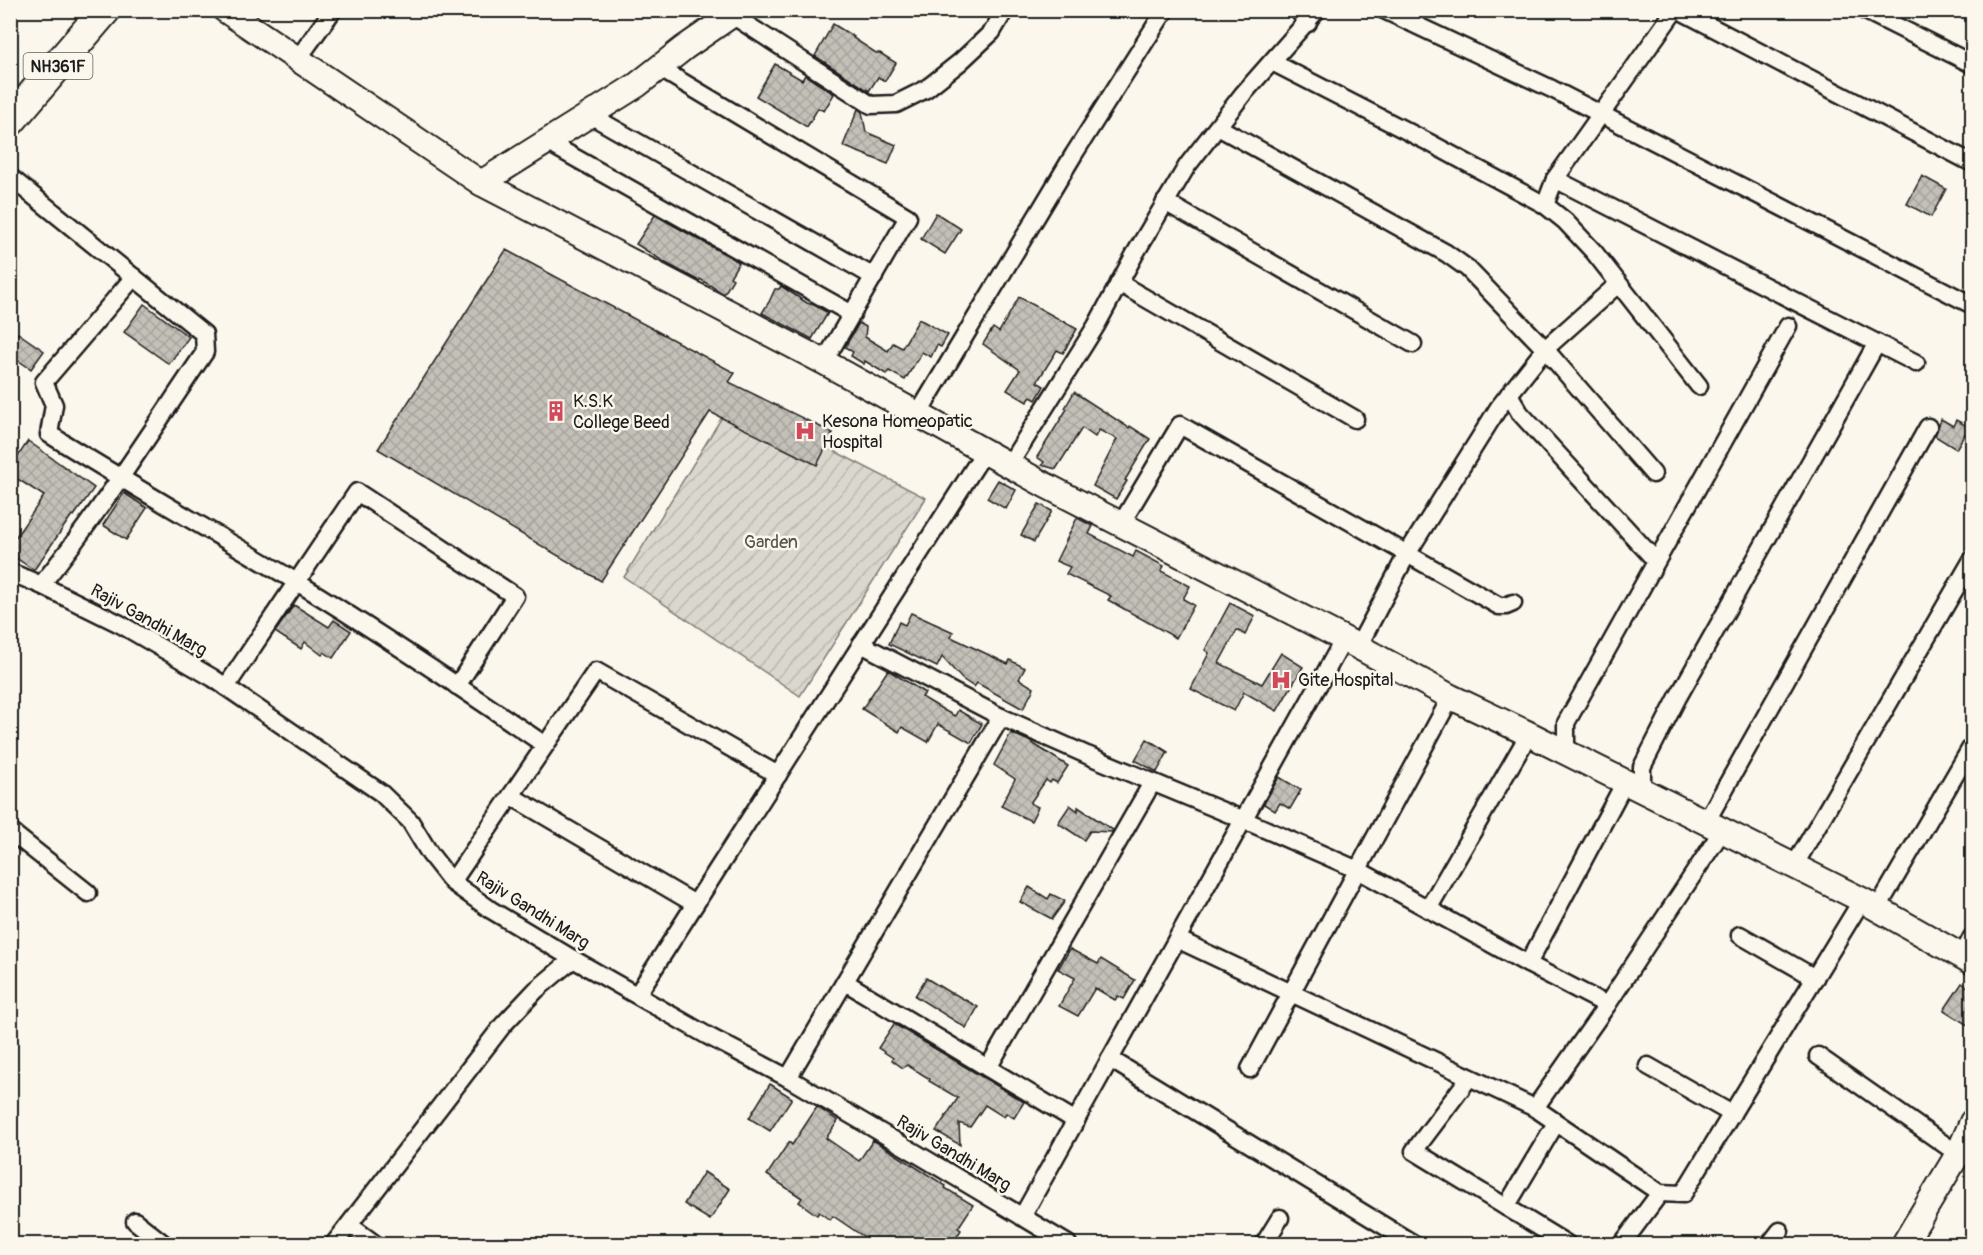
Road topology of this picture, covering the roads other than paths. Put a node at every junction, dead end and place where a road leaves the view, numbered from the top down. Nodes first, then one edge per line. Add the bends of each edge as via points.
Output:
1 (105, 10) edge
2 (225, 10) edge
3 (333, 10) edge
4 (1005, 10) edge
5 (1162, 10) edge
6 (1384, 10) edge
7 (1677, 10) edge
8 (1864, 10) edge
9 (736, 13) edge
10 (1308, 15) edge
11 (297, 60) junction
12 (1272, 63) junction
13 (1972, 64) edge
14 (659, 68) junction
15 (590, 115) junction
16 (1600, 115) junction
17 (10, 121) edge
18 (1218, 127) junction
19 (547, 142) junction
20 (1972, 163) edge
21 (10, 177) edge
22 (1555, 180) junction
23 (481, 183) junction
24 (1166, 202) junction
25 (1545, 205) junction
26 (134, 277) junction
27 (873, 277) junction
28 (1119, 283) junction
29 (1618, 284) junction
30 (1972, 305) edge
31 (852, 314) junction
32 (1788, 326) dead end
33 (1877, 343) junction
34 (1413, 344) dead end
35 (1545, 349) junction
36 (824, 362) junction
37 (1916, 363) dead end
38 (1699, 386) dead end
39 (1509, 394) junction
40 (918, 414) junction
41 (1355, 419) dead end
42 (1928, 427) dead end
43 (985, 452) junction
44 (1009, 465) junction
45 (1653, 474) dead end
46 (119, 478) junction
47 (1121, 524) junction
48 (1407, 554) junction
49 (1972, 560) edge
50 (1656, 561) junction
51 (10, 572) edge
52 (296, 582) junction
53 (41, 585) junction
54 (1513, 603) dead end
55 (1351, 643) junction
56 (861, 644) junction
57 (458, 686) junction
58 (226, 687) junction
59 (1451, 698) junction
60 (1001, 717) junction
61 (1529, 734) junction
62 (545, 745) junction
63 (1972, 746) edge
64 (1566, 753) junction
65 (778, 775) junction
66 (1152, 783) junction
67 (1633, 786) junction
68 (511, 796) junction
69 (1244, 820) junction
70 (1714, 827) junction
71 (10, 831) edge
72 (1794, 866) junction
73 (1358, 870) junction
74 (452, 882) junction
75 (88, 893) dead end
76 (695, 904) junction
77 (1869, 905) junction
78 (1428, 909) junction
79 (1740, 935) dead end
80 (1177, 939) junction
81 (1969, 952) edge
82 (573, 959) junction
83 (1528, 964) junction
84 (1815, 978) junction
85 (845, 982) junction
86 (1291, 994) junction
87 (637, 995) junction
88 (1607, 1005) junction
89 (1818, 1056) dead end
90 (1110, 1059) junction
91 (1648, 1066) dead end
92 (988, 1068) junction
93 (1250, 1069) dead end
94 (788, 1078) junction
95 (1469, 1078) junction
96 (1535, 1108) junction
97 (1732, 1114) junction
98 (1076, 1121) junction
99 (1556, 1123) junction
100 (1967, 1137) edge
101 (1660, 1193) junction
102 (1506, 1207) junction
103 (1022, 1216) junction
104 (1280, 1218) dead end
105 (135, 1221) dead end
106 (349, 1225) junction
107 (164, 1245) edge
108 (334, 1245) edge
109 (375, 1245) edge
110 (1068, 1245) edge
111 (1264, 1245) edge
112 (1414, 1245) edge
113 (1568, 1245) edge
114 (1622, 1245) edge
115 (1904, 1245) edge

1 - 17 highway, NH361F
2 - 11 street
3 - 11 street
4 - 9 street via 992,32 926,89 896,104 871,105
5 - 40 street
6 - 16 street
7 - 16 street
7 - 20 street
8 - 13 street
9 - 14 street
10 - 12 street
11 - 23 street
12 - 18 street
12 - 25 street
14 - 15 street
14 - 27 street via 908,217
15 - 19 street
15 - 27 street
16 - 22 street
16 - 30 street
18 - 24 street via 1187,166
18 - 35 street via 1467,267
19 - 23 street
19 - 31 street
21 - 26 street
22 - 25 street
22 - 33 street
23 - 36 street
24 - 28 street
24 - 34 street
25 - 29 street via 1594,252
26 - 46 street via 204,334 205,352
26 - 46 street via 44,382 54,405 50,434
27 - 31 street
28 - 41 street
28 - 44 street
29 - 35 street
29 - 38 street
31 - 36 street
32 - 50 street
33 - 37 street
33 - 67 street via 1678,697
35 - 39 street
35 - 45 street
36 - 40 street
39 - 48 street
39 - 50 street via 1520,413
40 - 43 street
42 - 70 street
43 - 44 street
43 - 56 street
44 - 47 street
46 - 52 street
46 - 53 street
47 - 48 street via 1180,425
47 - 55 street
48 - 54 street via 1499,606
48 - 55 street
49 - 72 street
50 - 64 street via 1566,723
51 - 53 street, Rajiv Gandhi Marg
52 - 57 street
52 - 57 street via 357,492 515,596
52 - 58 street
53 - 58 street, Rajiv Gandhi Marg via 120,624
55 - 59 street
55 - 69 street
56 - 60 street
56 - 65 street
57 - 62 street
58 - 74 street, Rajiv Gandhi Marg via 381,793 410,820
59 - 61 street
59 - 73 street
60 - 66 street
60 - 85 street
61 - 64 street
61 - 78 street
62 - 65 street via 596,671
62 - 68 street
63 - 77 street
64 - 67 street
65 - 76 street
66 - 69 street
66 - 92 street
67 - 70 street
67 - 83 street
68 - 74 street
68 - 76 street
69 - 73 street
69 - 80 street
70 - 72 street
70 - 88 street
71 - 75 street
72 - 77 street
73 - 78 street
73 - 86 street
74 - 82 street, Rajiv Gandhi Marg
76 - 87 street
77 - 81 street
77 - 84 street
78 - 83 street
79 - 84 street
80 - 86 street
80 - 90 street
82 - 87 street, Rajiv Gandhi Marg
82 - 106 street via 502,1025
83 - 88 street
84 - 97 street
85 - 92 street
85 - 94 street
86 - 93 street
86 - 95 street
87 - 94 street, Rajiv Gandhi Marg
88 - 96 street
89 - 100 street
90 - 98 street
90 - 112 street
91 - 97 street
92 - 98 street
94 - 103 street, Rajiv Gandhi Marg
95 - 96 street
95 - 102 street via 1414,1151
96 - 99 street
97 - 101 street via 1683,1194
98 - 103 street
99 - 101 street
99 - 102 street
100 - 115 street
101 - 114 street
102 - 113 street
103 - 110 street, Rajiv Gandhi Marg
104 - 111 street
105 - 107 street
106 - 108 street
106 - 109 street

